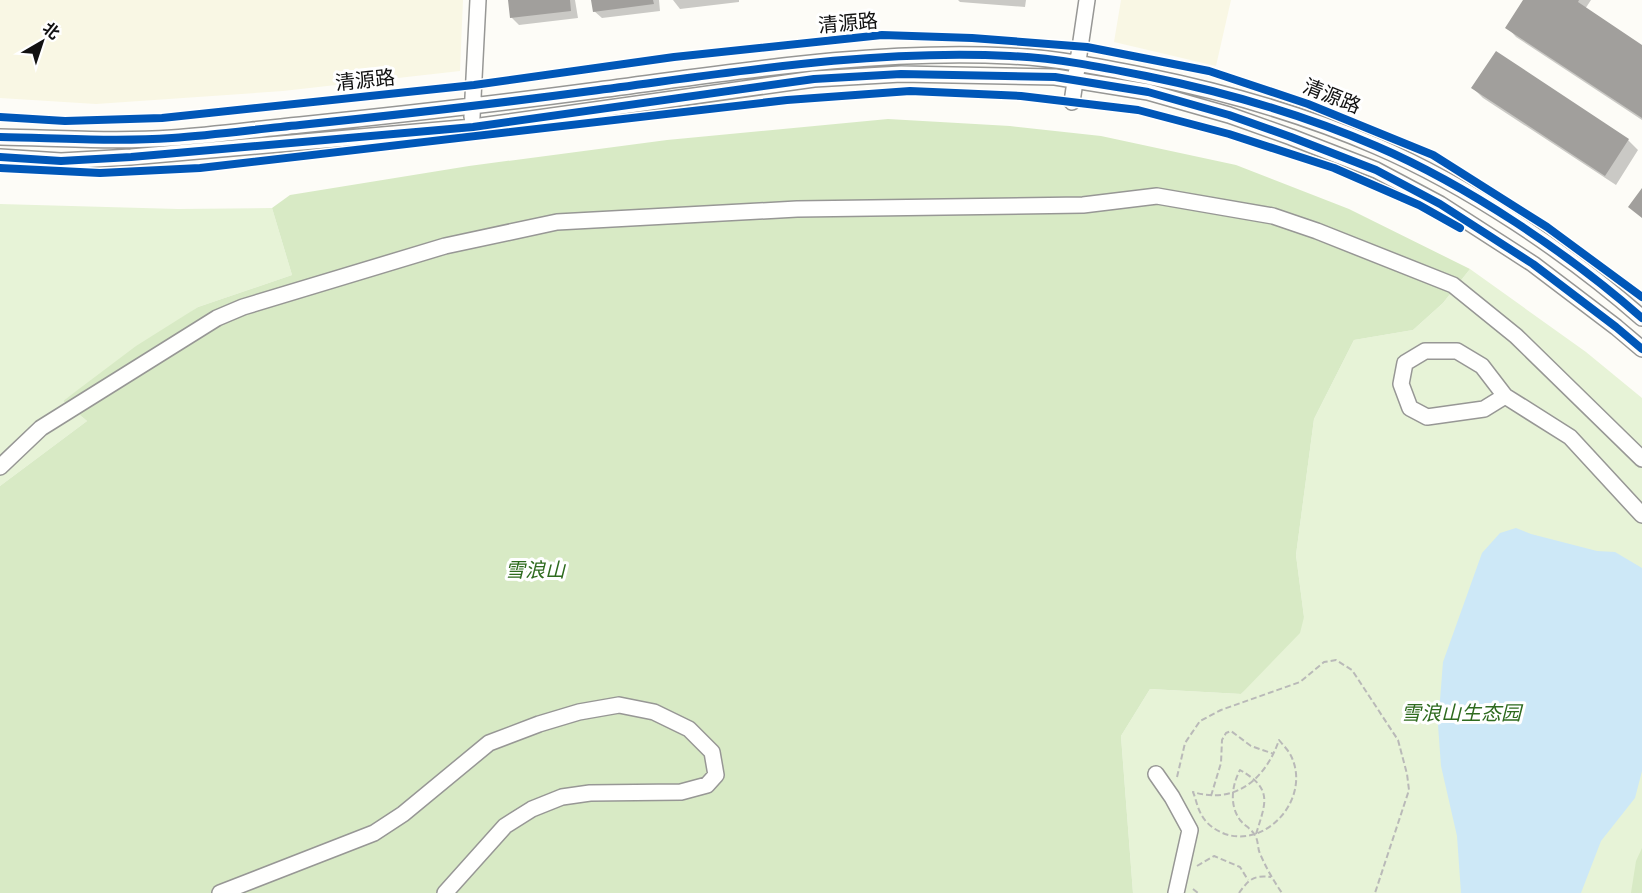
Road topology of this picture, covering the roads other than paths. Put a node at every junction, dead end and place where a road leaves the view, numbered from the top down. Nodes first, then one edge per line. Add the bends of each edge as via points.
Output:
1 (478, 0) edge
2 (1087, 0) edge
3 (1077, 62) junction
4 (1075, 80) junction
5 (1072, 102) dead end
6 (472, 107) junction
7 (474, 132) junction
8 (0, 137) edge
9 (0, 157) edge
10 (1642, 318) edge
11 (1642, 349) edge
12 (1505, 396) junction
13 (1642, 459) edge
14 (0, 467) edge
15 (1642, 514) edge
16 (1156, 774) dead end
17 (219, 893) edge
18 (445, 893) edge
19 (1176, 893) edge

1 - 6 street
2 - 3 street
3 - 4 street
3 - 6 street, 清源路 via 1011,56 922,55 823,60
3 - 10 street, 清源路 via 1245,99 1379,147 1446,181 1521,227
4 - 5 street
4 - 7 street via 901,74 814,79
4 - 11 street via 1148,92 1229,115 1376,171 1440,204 1533,264
6 - 7 street
6 - 8 street, 清源路 via 170,138
7 - 9 street via 131,157
12 - 12 street via 1482,366 1457,351 1425,351 1405,363 1401,384 1410,408 1427,417 1484,410
12 - 15 street via 1570,437
13 - 14 street via 1516,336 1453,285 1273,216 1157,196 1083,205 797,209 557,222 445,246 217,318 41,428
16 - 19 street via 1190,830
17 - 18 street via 374,833 403,814 489,742 579,712 619,705 654,712 689,729 712,752 716,775 707,785 681,792 590,793 562,797 532,809 505,826

